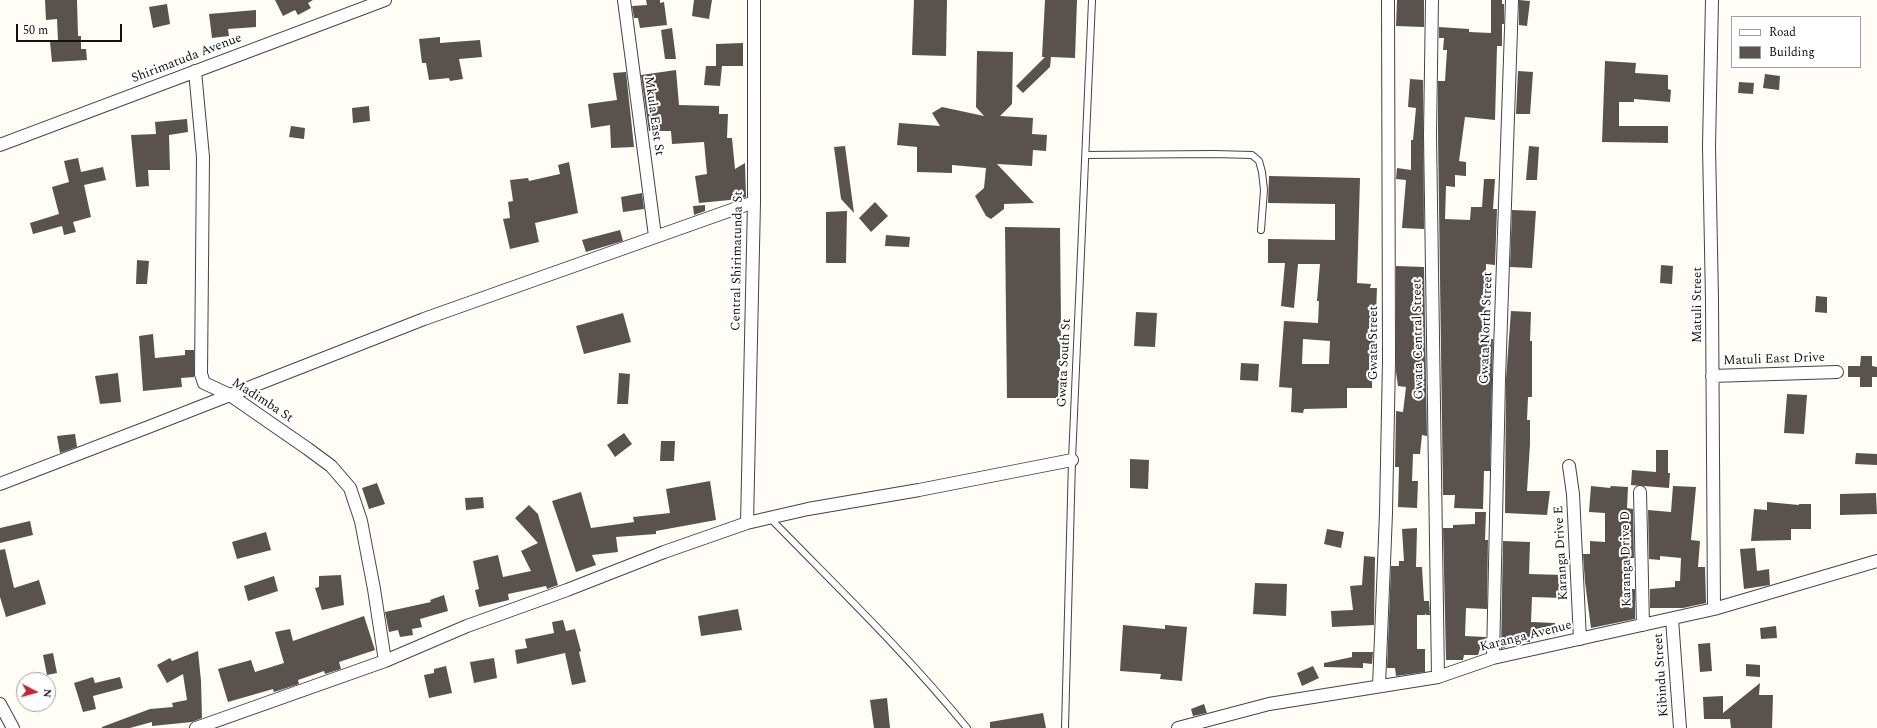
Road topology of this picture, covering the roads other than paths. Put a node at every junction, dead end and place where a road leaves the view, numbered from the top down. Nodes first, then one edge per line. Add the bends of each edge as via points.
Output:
1 (385, 0) edge
2 (624, 0) edge
3 (754, 0) edge
4 (1092, 0) edge
5 (1388, 0) edge
6 (1432, 0) edge
7 (1512, 0) edge
8 (1712, 0) edge
9 (195, 71) junction
10 (0, 145) edge
11 (1086, 155) junction
12 (754, 202) junction
13 (1261, 230) dead end
14 (655, 236) junction
15 (1837, 372) dead end
16 (1712, 376) junction
17 (230, 395) junction
18 (1072, 460) junction
19 (1569, 466) dead end
20 (0, 484) edge
21 (1640, 492) dead end
22 (769, 518) junction
23 (747, 523) junction
24 (1877, 561) edge
25 (1714, 609) junction
26 (1672, 619) junction
27 (1643, 625) junction
28 (1580, 639) junction
29 (1493, 658) junction
30 (385, 661) junction
31 (1438, 677) junction
32 (1380, 686) junction
33 (0, 704) edge
34 (13, 728) edge
35 (196, 728) edge
36 (967, 728) edge
37 (1065, 728) edge
38 (1178, 728) edge
39 (1680, 728) edge

1 - 9 street, Shirimatuda Avenue
2 - 14 street, Mkula East St
3 - 12 street, Central Shirimatunda St
4 - 11 lane, Gwata South St
5 - 32 street, Gwata Street via 1388,360
6 - 31 street, Gwata Central Street via 1430,135
7 - 29 street, Gwata North Street via 1499,379
8 - 16 street, Matuli Street via 1709,146
9 - 10 street, Shirimatuda Avenue
9 - 17 street, Madimba St via 203,157 201,374 204,383
11 - 13 lane via 1252,155 1259,161 1262,172 1264,190
11 - 18 lane, Gwata South St
12 - 14 street
12 - 23 street, Central Shirimatunda St
14 - 17 street via 424,319
15 - 16 street, Matuli East Drive
16 - 25 street, Matuli Street
17 - 20 street
17 - 30 street, Madimba St via 331,466 350,488 361,521
18 - 22 street
18 - 37 lane, Gwata South St
19 - 28 street, Karanga Drive E via 1573,494
21 - 27 street, Karanga Drive D
22 - 23 street
22 - 36 lane via 881,630 940,694
23 - 30 street via 467,626
24 - 25 street, Karanga Avenue
25 - 26 street, Karanga Avenue
26 - 27 street, Karanga Avenue
26 - 39 street, Kibindu Street
27 - 28 street, Karanga Avenue
28 - 29 street, Karanga Avenue
29 - 31 street, Karanga Avenue
30 - 35 street
31 - 32 street, Karanga Avenue
32 - 38 street, Karanga Avenue via 1269,704
33 - 34 street

